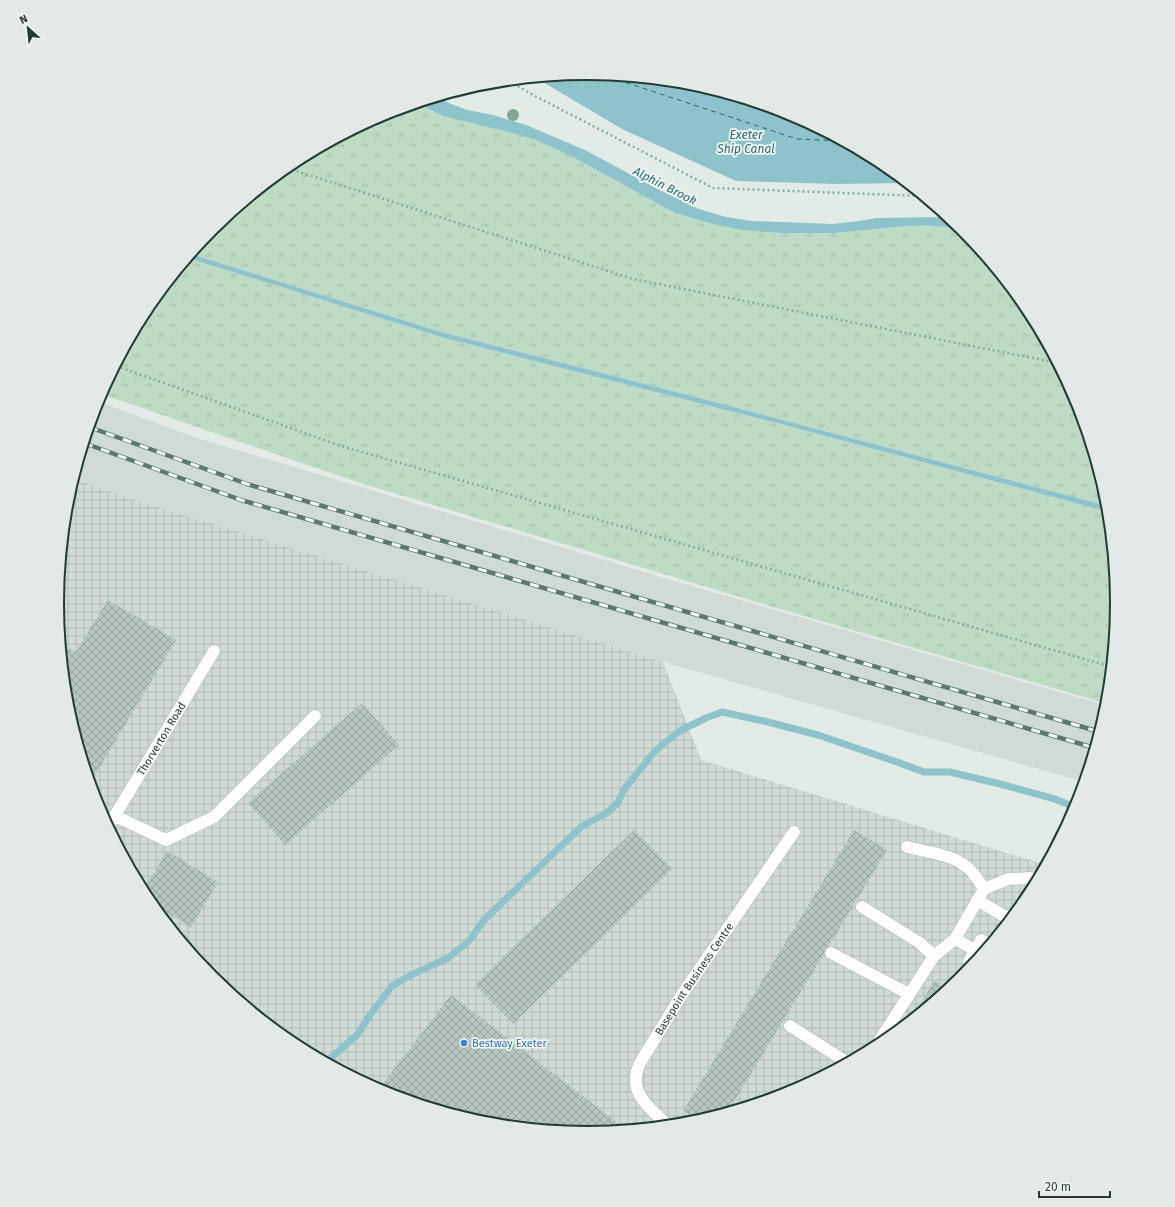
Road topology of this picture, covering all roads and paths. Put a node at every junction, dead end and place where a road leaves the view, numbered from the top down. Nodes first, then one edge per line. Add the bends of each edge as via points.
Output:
1 (515, 85) edge
2 (294, 170) edge
3 (915, 196) edge
4 (1052, 362) edge
5 (120, 368) edge
6 (214, 651) dead end
7 (1107, 667) edge
8 (315, 716) dead end
9 (112, 822) edge
10 (794, 832) dead end
11 (907, 846) dead end
12 (1033, 879) edge
13 (984, 889) junction
14 (977, 900) junction
15 (862, 907) dead end
16 (1006, 917) edge
17 (955, 939) junction
18 (986, 943) edge
19 (975, 950) junction
20 (831, 953) dead end
21 (934, 956) junction
22 (970, 961) edge
23 (909, 994) junction
24 (790, 1026) dead end
25 (882, 1036) edge
26 (843, 1060) edge
27 (664, 1122) edge

1 - 3 path via 713,188
2 - 4 path via 633,279
5 - 7 path via 341,446
6 - 9 street, Thorverton Road
8 - 9 street via 214,816 166,840
10 - 27 street, Basepoint Business Centre via 682,996 635,1074 640,1097
11 - 13 street via 947,856 960,863 972,872
12 - 13 street via 1008,879
13 - 14 street
14 - 16 street
14 - 17 street
15 - 21 street via 920,943
17 - 19 street
17 - 21 street
18 - 19 street via 981,940
19 - 22 street
20 - 23 street
21 - 23 street
23 - 25 street
24 - 26 street

